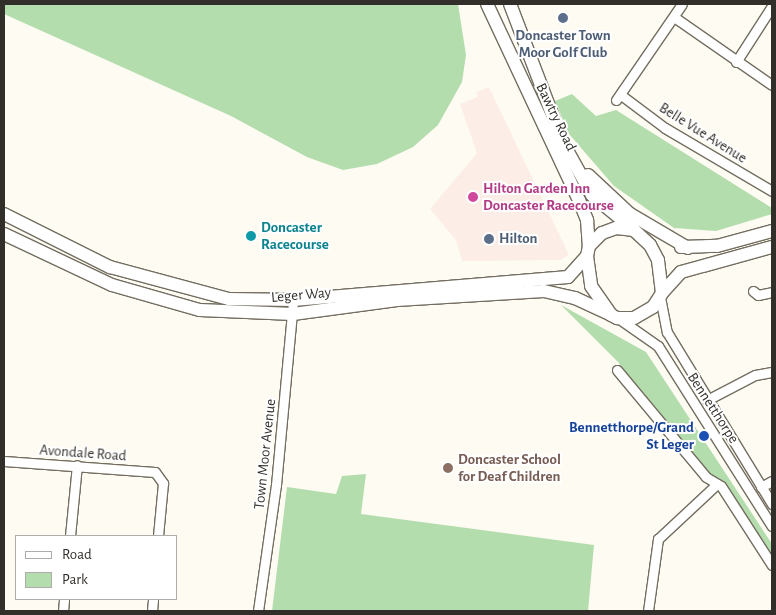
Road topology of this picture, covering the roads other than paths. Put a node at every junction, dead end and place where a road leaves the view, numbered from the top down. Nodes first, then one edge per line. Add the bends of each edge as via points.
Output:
1 (487, 4) edge
2 (510, 4) edge
3 (682, 4) edge
4 (772, 6) edge
5 (674, 18) junction
6 (736, 62) junction
7 (772, 85) edge
8 (562, 143) junction
9 (772, 191) edge
10 (4, 214) edge
11 (636, 231) junction
12 (772, 231) edge
13 (4, 234) edge
14 (688, 248) junction
15 (772, 248) edge
16 (588, 251) junction
17 (753, 291) dead end
18 (772, 292) edge
19 (661, 295) junction
20 (293, 300) junction
21 (293, 314) junction
22 (614, 316) junction
23 (617, 370) dead end
24 (772, 372) edge
25 (707, 400) junction
26 (4, 461) edge
27 (77, 465) junction
28 (772, 481) edge
29 (717, 484) junction
30 (762, 487) junction
31 (772, 504) edge
32 (772, 526) edge
33 (70, 535) edge
34 (158, 535) edge
35 (772, 565) edge
36 (258, 611) edge
37 (648, 611) edge

1 - 16 highway, Bawtry Road via 579,200 587,220
2 - 8 highway, Bawtry Road
3 - 5 street
4 - 6 street
5 - 6 street
5 - 9 street, Belle Vue Avenue via 618,98
6 - 7 street
8 - 11 highway, Bawtry Road via 592,195
8 - 14 highway, Bawtry Road via 600,190 630,214
10 - 20 highway, Leger Way via 127,272 229,298
11 - 14 highway
11 - 16 highway via 616,228 602,233
11 - 19 highway via 658,260
12 - 14 highway via 717,246
13 - 21 highway, Leger Way via 112,285 165,302 200,310
15 - 19 highway via 681,272
16 - 20 highway, Leger Way via 568,277
16 - 22 highway via 591,286
17 - 18 street via 758,296
19 - 22 highway via 644,314
19 - 25 street, Bennetthorpe via 667,332
20 - 21 street, Town Moor Avenue
21 - 22 highway, Leger Way via 397,300 544,291 575,298
21 - 36 street, Town Moor Avenue via 276,485
22 - 32 street, Bennetthorpe via 658,346
23 - 29 street via 706,477
24 - 25 street via 755,375
25 - 30 street, Bennetthorpe
26 - 27 street, Avondale Road
27 - 33 street
27 - 34 street, Avondale Road via 155,472 160,476 163,483
28 - 30 street
29 - 35 street
29 - 37 street via 658,539
30 - 31 street, Bennetthorpe

